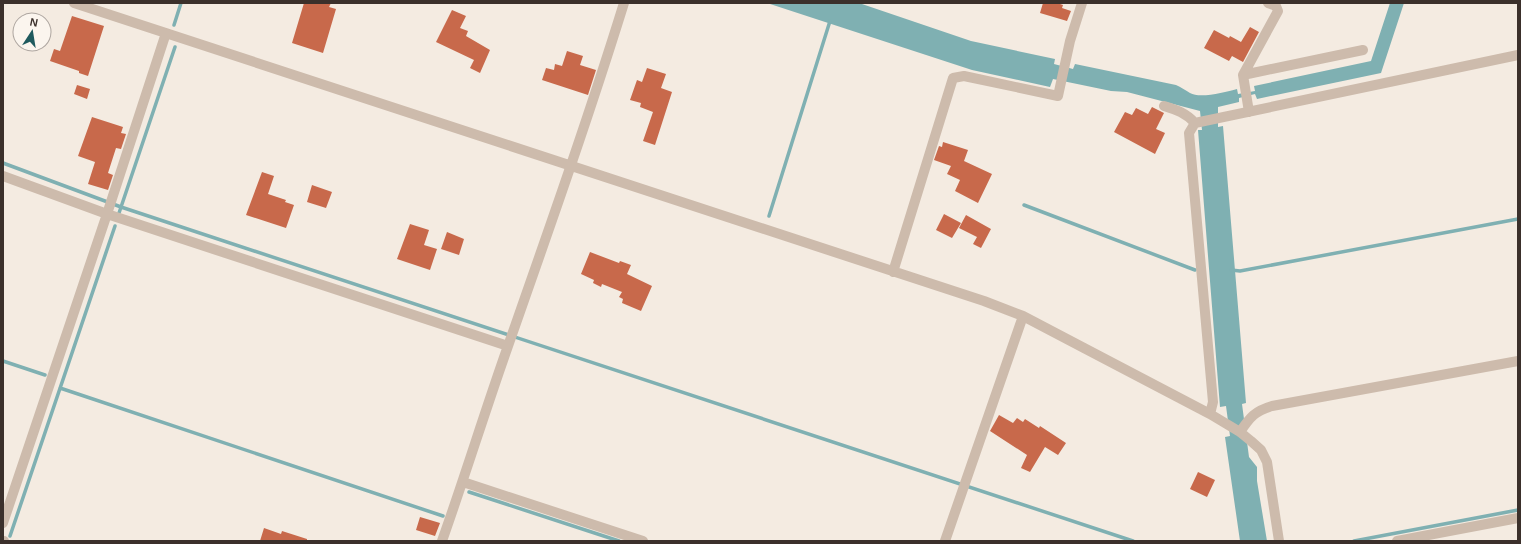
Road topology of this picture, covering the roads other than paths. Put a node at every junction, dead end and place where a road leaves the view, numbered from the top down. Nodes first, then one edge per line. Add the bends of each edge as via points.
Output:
1 (74, 3) edge
2 (624, 3) edge
3 (1082, 3) edge
4 (1268, 3) edge
5 (166, 33) junction
6 (1362, 50) dead end
7 (1518, 55) edge
8 (1243, 75) junction
9 (1164, 106) dead end
10 (1249, 112) junction
11 (1197, 123) junction
12 (572, 166) junction
13 (3, 176) edge
14 (108, 211) junction
15 (893, 272) junction
16 (1023, 316) junction
17 (509, 343) junction
18 (1518, 361) edge
19 (1210, 414) junction
20 (1240, 432) junction
21 (463, 482) junction
22 (1518, 518) edge
23 (3, 523) edge
24 (442, 541) edge
25 (643, 541) edge
26 (945, 541) edge
27 (1279, 541) edge
28 (1397, 541) edge

1 - 5 street
2 - 12 street
3 - 15 street via 1058,96 964,76 953,78
4 - 8 street via 1276,6 1278,11
5 - 12 street
5 - 14 street
6 - 8 street
7 - 10 street
8 - 10 street
9 - 11 street via 1188,115
10 - 11 street
11 - 19 street via 1189,133 1213,402
12 - 15 street
12 - 17 street
13 - 14 street
14 - 17 street
14 - 23 street
15 - 16 street
16 - 19 street
16 - 26 street
17 - 21 street
18 - 20 street via 1272,406 1260,410 1249,418
19 - 20 street
20 - 27 street via 1261,450 1267,462
21 - 24 street
21 - 25 street
22 - 28 street

